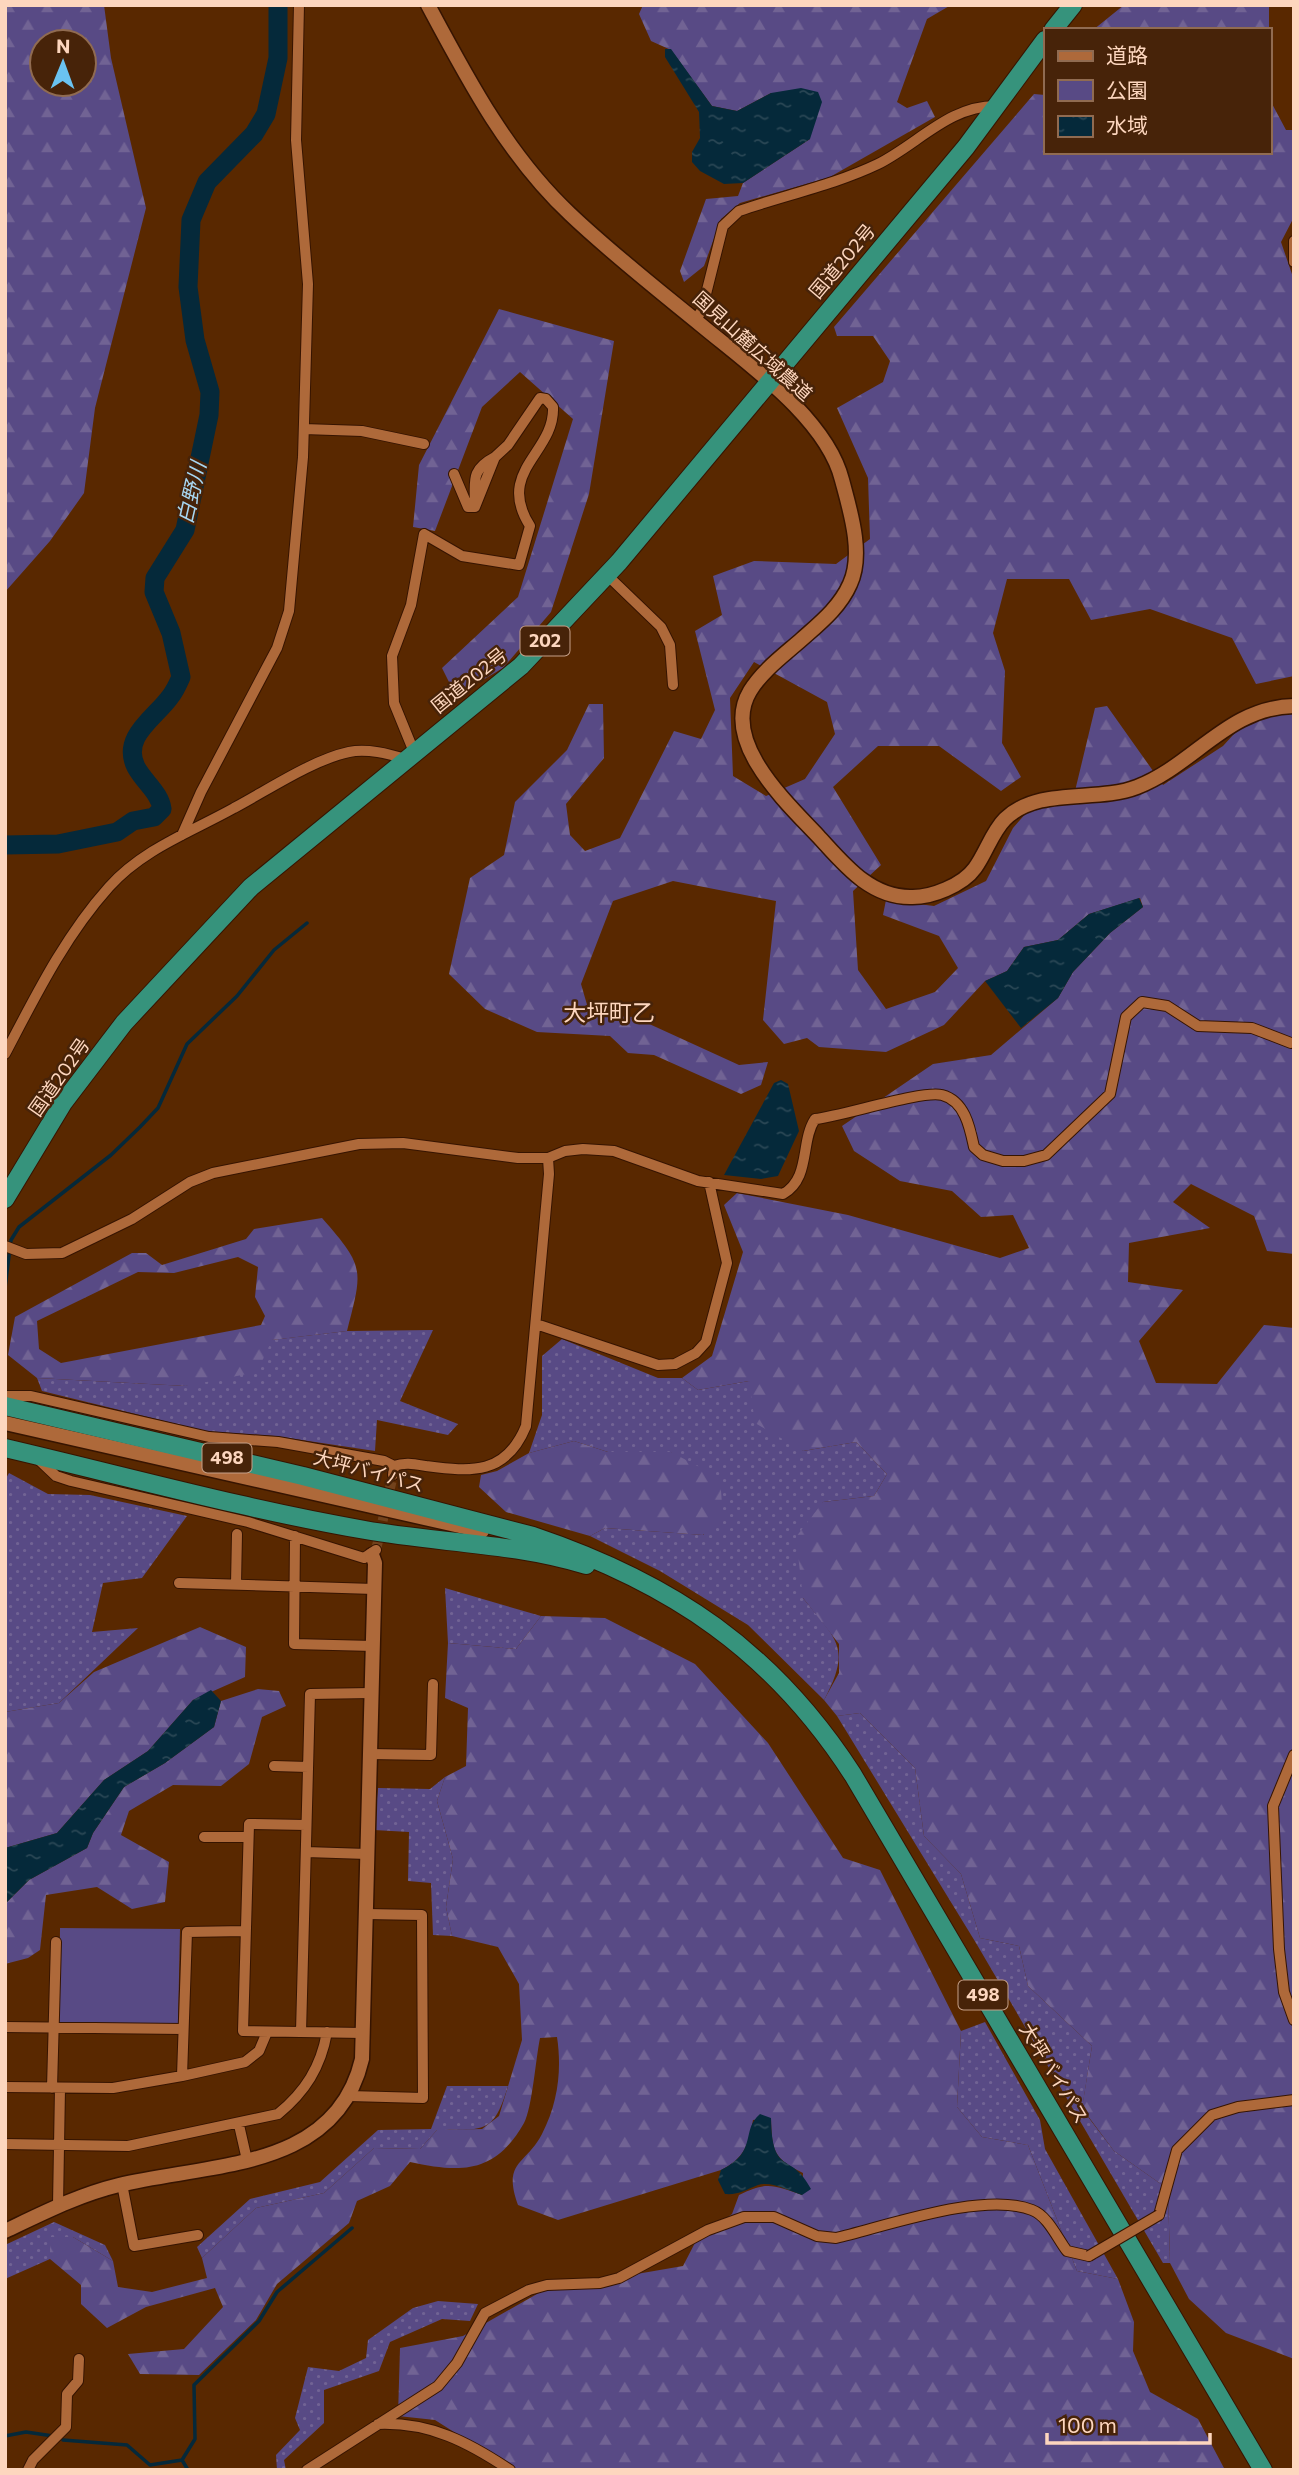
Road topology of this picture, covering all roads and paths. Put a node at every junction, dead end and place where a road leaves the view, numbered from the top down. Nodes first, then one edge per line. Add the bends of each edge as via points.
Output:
1 (299, 5) edge
2 (428, 5) edge
3 (1073, 5) edge
4 (1056, 28) edge
5 (1044, 41) edge
6 (998, 106) junction
7 (1294, 241) edge
8 (1294, 262) edge
9 (695, 321) junction
10 (769, 382) junction
11 (304, 429) junction
12 (424, 444) dead end
13 (454, 474) dead end
14 (607, 575) junction
15 (673, 684) dead end
16 (1294, 706) edge
17 (410, 755) junction
18 (182, 835) junction
19 (1291, 1044) dead end
20 (5, 1054) edge
21 (548, 1158) junction
22 (709, 1182) junction
23 (5, 1199) edge
24 (10, 1247) edge
25 (536, 1324) junction
26 (5, 1396) edge
27 (5, 1406) edge
28 (5, 1423) edge
29 (5, 1448) edge
30 (33, 1454) junction
31 (237, 1534) dead end
32 (295, 1536) junction
33 (374, 1552) joint
34 (637, 1580) junction
35 (179, 1583) dead end
36 (236, 1584) junction
37 (294, 1587) junction
38 (374, 1588) junction
39 (707, 1619) junction
40 (373, 1646) junction
41 (433, 1684) dead end
42 (372, 1693) junction
43 (370, 1754) junction
44 (1294, 1755) edge
45 (274, 1766) dead end
46 (308, 1767) junction
47 (306, 1825) junction
48 (204, 1837) dead end
49 (248, 1838) junction
50 (306, 1852) junction
51 (366, 1854) junction
52 (366, 1914) junction
53 (245, 1931) junction
54 (56, 1942) dead end
55 (1294, 2020) edge
56 (5, 2027) edge
57 (55, 2027) junction
58 (183, 2029) junction
59 (267, 2032) junction
60 (301, 2032) junction
61 (327, 2032) junction
62 (363, 2033) junction
63 (181, 2076) junction
64 (5, 2087) edge
65 (56, 2088) junction
66 (349, 2096) junction
67 (1294, 2100) edge
68 (239, 2125) junction
69 (5, 2144) edge
70 (58, 2145) junction
71 (247, 2160) junction
72 (122, 2184) junction
73 (58, 2205) junction
74 (5, 2231) edge
75 (198, 2235) dead end
76 (79, 2359) dead end
77 (378, 2424) junction
78 (28, 2470) edge
79 (307, 2470) edge
80 (510, 2470) edge
81 (1263, 2470) edge

1 - 11 street via 296,140 308,284
2 - 9 street, 国見山麓広域農道 via 482,103 527,169 570,214
3 - 4 highway
5 - 6 highway, 国道202号 / 202
6 - 9 street via 979,105 954,115 878,163 739,211 723,226 702,310
6 - 10 highway, 国道202号 / 202
7 - 8 street
9 - 10 street, 国見山麓広域農道
10 - 14 highway, 国道202号 / 202
10 - 16 street, 国見山麓広域農道 via 829,446 849,506 855,562 852,582 836,607 758,679 747,695 743,729 747,749 761,769 840,860 867,884 891,894 931,894 973,873 1002,822 1017,809 1047,799 1123,793 1167,772 1223,729 1251,714 1273,706
11 - 12 street via 362,431
11 - 18 street via 289,611 283,632
13 - 17 street via 468,507 475,507 495,457 508,445 533,404 540,398 553,407 554,420 524,471 518,502 530,526 519,565 462,556 424,534 411,605 392,656 394,703
14 - 15 street via 661,627 670,645
14 - 17 highway, 国道202号 / 202 via 521,666
17 - 18 street via 350,751
17 - 23 highway, 国道202号 / 202 via 251,887 124,1023 62,1103
18 - 20 street via 129,868 89,910 51,967
19 - 22 street via 1252,1028 1198,1026 1167,1006 1142,1002 1126,1017 1110,1094 1046,1155 1024,1161 983,1155 974,1147 966,1115 958,1105 943,1095 919,1095 815,1119 806,1158 792,1189 783,1194
21 - 22 street via 583,1149 614,1151
21 - 24 street via 403,1143 320,1150 190,1182 132,1219 62,1253 41,1256
21 - 25 street
22 - 25 street via 727,1263 706,1342 696,1353 675,1364 658,1364
25 - 26 street via 526,1426 518,1446 500,1461 480,1469 403,1463 393,1471 384,1461 209,1437 31,1396
27 - 34 highway, 大坪バイパス / 498 via 512,1530 565,1547
28 - 34 street via 530,1542
29 - 30 highway, 大坪バイパス / 498
30 - 32 street via 55,1476
30 - 39 highway, 大坪バイパス / 498 via 351,1528 570,1560 636,1584
31 - 36 street
32 - 33 street via 364,1558
32 - 37 street
33 - 38 street
34 - 39 highway, 大坪バイパス / 498
35 - 36 street
36 - 37 street
37 - 38 street
37 - 40 street via 294,1644
38 - 40 street
39 - 81 highway, 大坪バイパス / 498 via 765,1665 835,1746
40 - 42 street
41 - 43 street via 431,1755
42 - 43 street
42 - 46 street via 310,1694
43 - 51 street
44 - 55 street via 1273,1806 1279,1949 1284,1992
45 - 46 street
46 - 47 street
47 - 49 street via 249,1824
47 - 50 street
48 - 49 street
49 - 53 street
50 - 51 street
50 - 60 street
51 - 52 street
52 - 62 street
52 - 66 street via 422,1915 423,2098
53 - 58 street via 187,1932
53 - 59 street via 243,2031
54 - 57 street
56 - 57 street
57 - 58 street
57 - 65 street
58 - 63 street
59 - 60 street
59 - 63 street via 259,2051 245,2062
60 - 61 street
61 - 62 street
61 - 68 street via 317,2069 297,2098 278,2114
62 - 66 street via 362,2059
63 - 65 street via 113,2088
64 - 65 street
65 - 70 street
66 - 71 street via 334,2116 300,2142
67 - 77 street, bridge via 1212,2115 1177,2150 1158,2215 1089,2256 1067,2251 1042,2216 1012,2206 979,2204 836,2238 817,2236 774,2217 744,2217 708,2230 619,2278 547,2285 485,2313 457,2363 438,2386
68 - 70 street via 128,2146
68 - 71 street
69 - 70 street
70 - 73 street
71 - 72 street
72 - 73 street
72 - 75 street via 134,2246
73 - 74 street
76 - 78 street via 78,2381 67,2394 66,2427
77 - 79 street
77 - 80 street via 436,2430 471,2444

